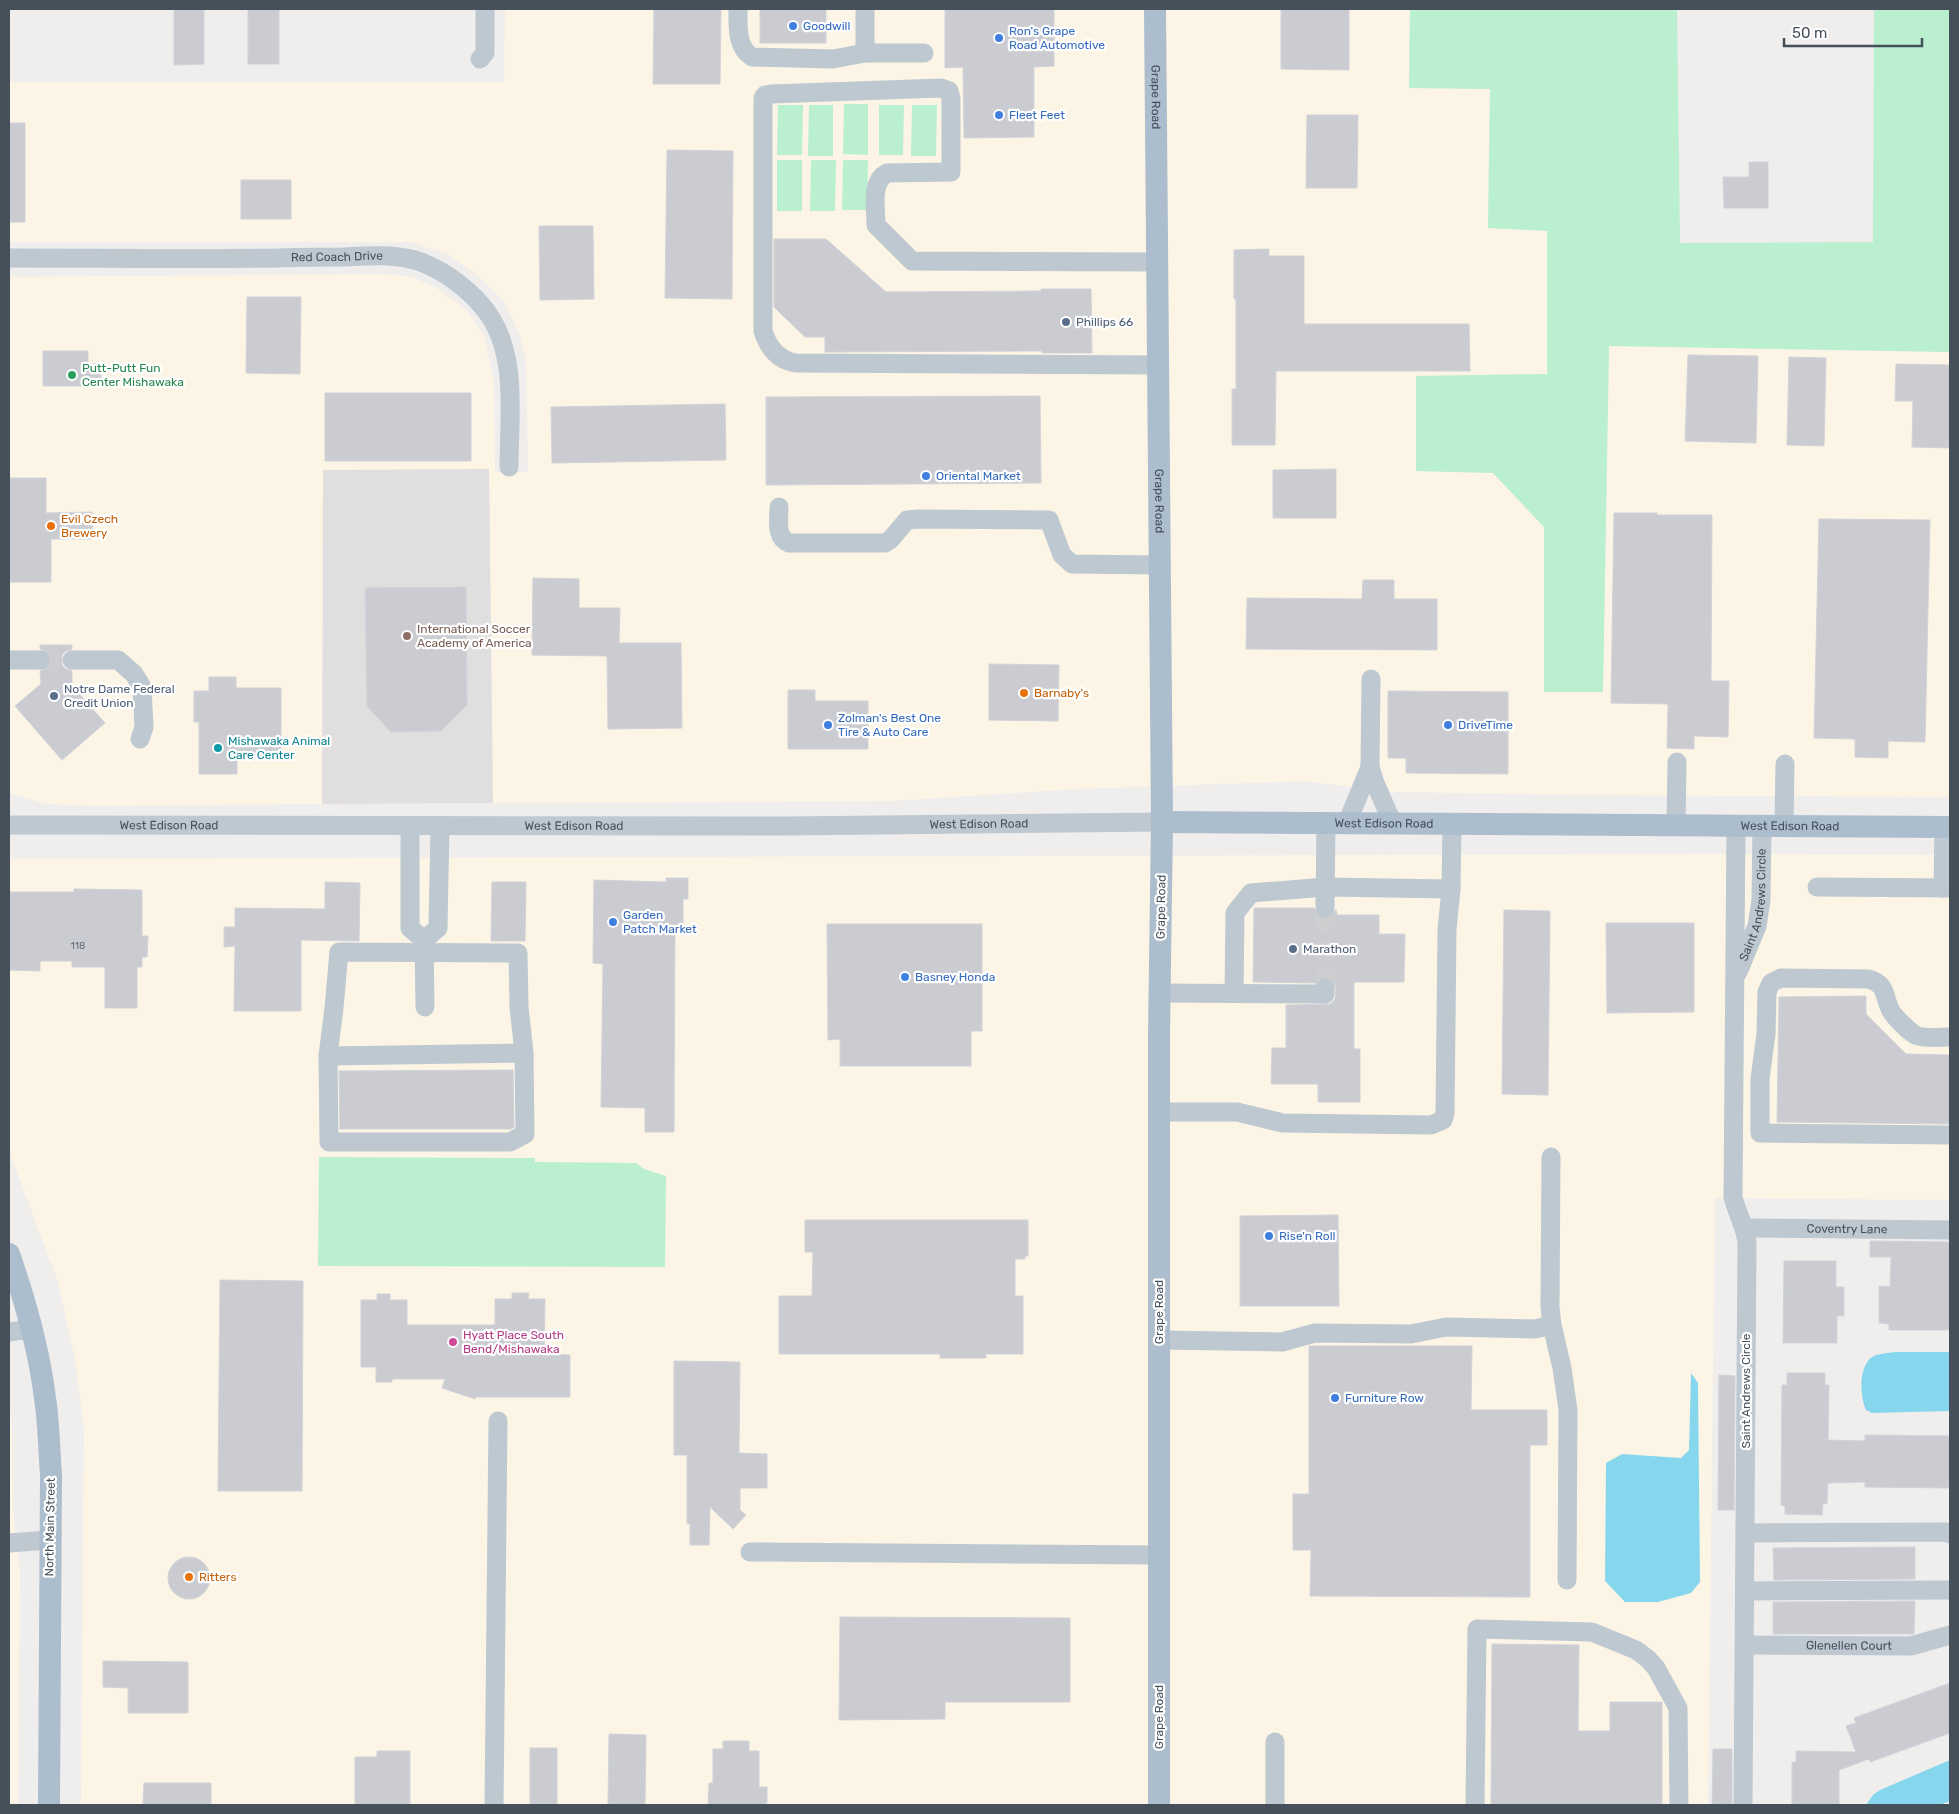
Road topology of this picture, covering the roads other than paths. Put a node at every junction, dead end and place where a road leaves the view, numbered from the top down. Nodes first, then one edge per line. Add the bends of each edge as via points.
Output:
1 (485, 9) edge
2 (738, 9) edge
3 (865, 9) edge
4 (1155, 9) edge
5 (865, 53) junction
6 (924, 53) dead end
7 (480, 59) dead end
8 (9, 258) edge
9 (1157, 262) junction
10 (1158, 365) junction
11 (509, 467) dead end
12 (779, 507) dead end
13 (1160, 565) junction
14 (9, 660) edge
15 (40, 660) tunnel mouth
16 (72, 660) tunnel mouth
17 (1371, 679) dead end
18 (140, 739) dead end
19 (1677, 762) dead end
20 (1785, 764) dead end
21 (1370, 767) junction
22 (1162, 822) junction
23 (1337, 823) junction
24 (1393, 824) junction
25 (1452, 824) junction
26 (9, 825) edge
27 (410, 826) junction
28 (440, 826) junction
29 (1676, 826) junction
30 (1736, 826) junction
31 (1773, 826) junction
32 (1947, 827) edge
33 (1326, 887) junction
34 (1817, 887) dead end
35 (1947, 888) edge
36 (1451, 889) junction
37 (1326, 908) tunnel mouth
38 (424, 946) junction
39 (1735, 980) junction
40 (1324, 988) dead end
41 (1160, 992) junction
42 (1234, 993) junction
43 (425, 1007) dead end
44 (1950, 1037) edge
45 (524, 1052) junction
46 (328, 1056) junction
47 (1160, 1112) junction
48 (1950, 1135) edge
49 (1551, 1156) dead end
50 (1745, 1228) junction
51 (1950, 1230) edge
52 (9, 1254) edge
53 (1552, 1325) junction
54 (31, 1329) junction
55 (9, 1332) edge
56 (1159, 1340) junction
57 (498, 1420) dead end
58 (1745, 1533) junction
59 (1950, 1534) edge
60 (50, 1540) junction
61 (9, 1543) edge
62 (750, 1552) dead end
63 (1159, 1555) junction
64 (1567, 1580) dead end
65 (1950, 1590) edge
66 (1745, 1591) junction
67 (1950, 1635) edge
68 (1745, 1645) junction
69 (1275, 1742) dead end
70 (49, 1805) edge
71 (494, 1805) edge
72 (1159, 1805) edge
73 (1275, 1805) edge
74 (1475, 1805) edge
75 (1679, 1805) edge
76 (1743, 1805) edge

1 - 7 street via 485,53
2 - 5 street via 740,38 746,53 752,57 833,59
3 - 5 street
4 - 9 main road, Grape Road
5 - 6 street
8 - 11 street, Red Coach Drive via 393,256 421,262 463,287 490,316 500,337 509,381
9 - 10 main road, Grape Road
9 - 10 street via 912,261 876,224 876,187 887,173 950,172 951,94 946,89 766,95 762,103 762,319 764,336 772,350 788,362
10 - 13 main road, Grape Road
12 - 13 street via 780,536 790,543 885,543 907,520 918,519 1049,520 1062,555 1072,564
13 - 22 main road, Grape Road
14 - 15 street
16 - 18 street via 118,660 134,674 142,687 144,727
17 - 21 street
19 - 29 street
20 - 31 street, Saint Andrews Circle
21 - 23 street via 1364,785
21 - 24 street
22 - 23 main road, West Edison Road
22 - 28 street, West Edison Road
22 - 41 main road, Grape Road
23 - 24 main road, West Edison Road
23 - 33 street
24 - 25 main road, West Edison Road
25 - 29 main road, West Edison Road
25 - 36 street
26 - 27 street, West Edison Road
27 - 28 street, West Edison Road
27 - 38 street via 410,928
28 - 38 street via 438,928
29 - 30 main road, West Edison Road
30 - 31 main road, West Edison Road
30 - 39 street, Saint Andrews Circle
31 - 32 main road, West Edison Road
31 - 39 street, Saint Andrews Circle via 1757,926
32 - 35 street
33 - 36 street
33 - 37 street
33 - 42 street via 1251,893 1235,913
34 - 35 street
36 - 47 street via 1447,930 1443,1120 1431,1124 1283,1123 1237,1112
38 - 43 street
38 - 45 street via 518,953
38 - 46 street via 339,952
39 - 50 street, Saint Andrews Circle via 1733,1197
40 - 42 street via 1325,994
41 - 42 street
41 - 47 main road, Grape Road
44 - 48 street via 1922,1037 1912,1033 1892,1013 1885,993 1876,981 1781,978 1771,983 1766,998 1766,1034 1760,1079 1760,1133
45 - 46 street
45 - 46 street via 525,1134 510,1142 328,1142
47 - 56 main road, Grape Road
49 - 53 street
50 - 51 street, Coventry Lane
50 - 58 street, Saint Andrews Circle
52 - 54 main road, North Main Street
53 - 56 street via 1535,1329 1446,1328 1411,1334 1315,1333 1282,1342
53 - 64 street via 1568,1410
54 - 55 street
54 - 60 main road, North Main Street via 48,1428
56 - 63 main road, Grape Road
57 - 71 street
58 - 59 street
58 - 66 street, Saint Andrews Circle
60 - 61 street
60 - 70 main road, North Main Street
62 - 63 street
63 - 72 main road, Grape Road
65 - 66 street
66 - 68 street, Saint Andrews Circle
67 - 68 street, Glenellen Court via 1910,1646
68 - 76 street, Saint Andrews Circle
69 - 73 street
74 - 75 street via 1477,1629 1592,1632 1636,1650 1648,1659 1678,1708

